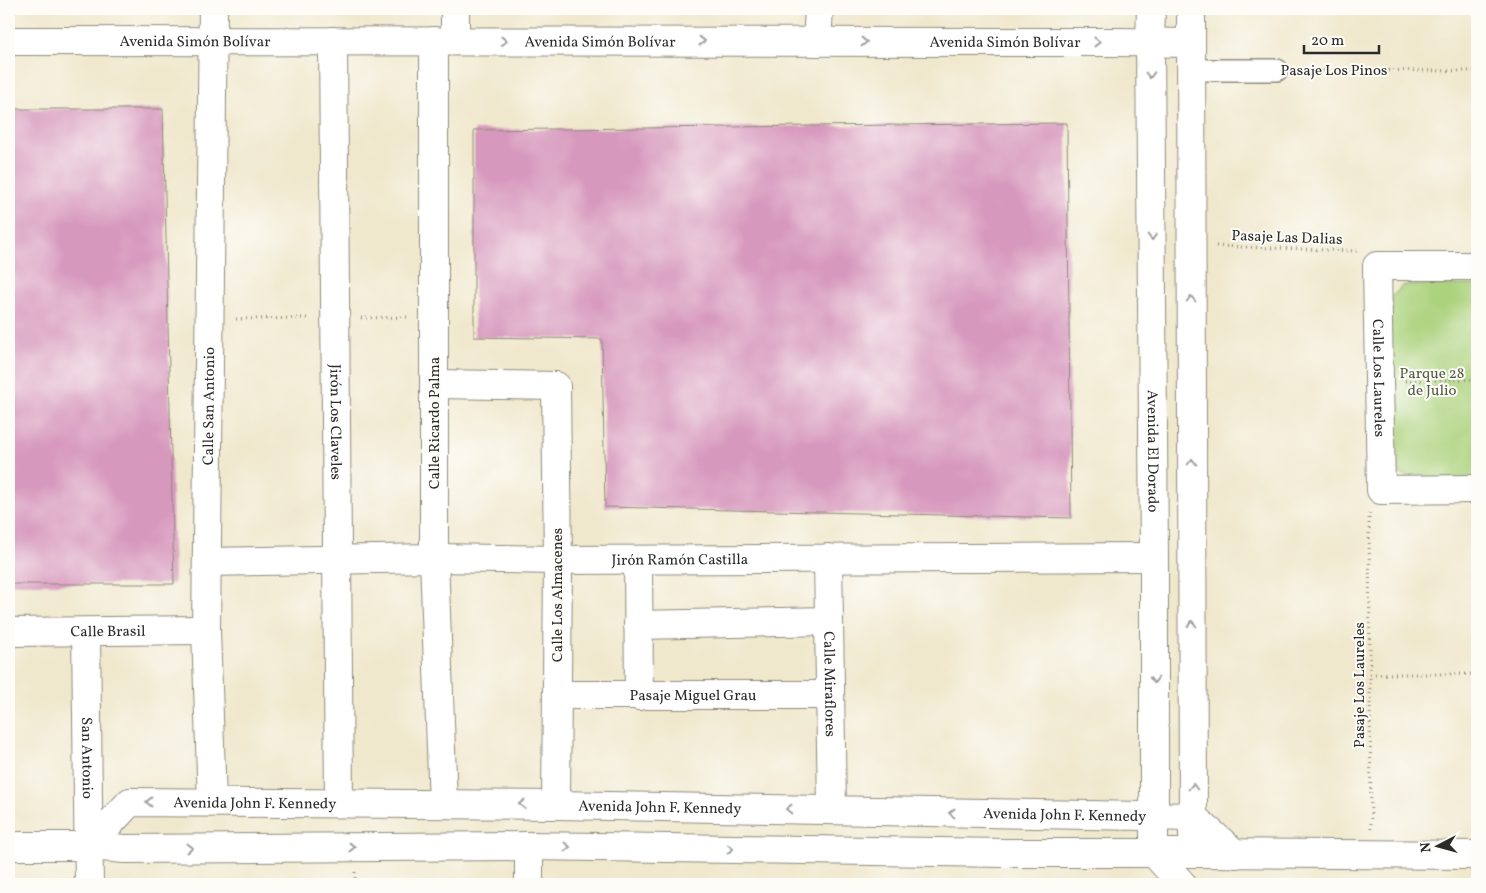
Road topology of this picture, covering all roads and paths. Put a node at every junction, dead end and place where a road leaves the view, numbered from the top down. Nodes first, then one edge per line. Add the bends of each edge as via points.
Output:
1 (213, 9) edge
2 (455, 9) edge
3 (819, 9) edge
4 (1151, 9) edge
5 (1191, 9) edge
6 (9, 41) edge
7 (213, 41) junction
8 (332, 41) junction
9 (445, 41) junction
10 (817, 42) junction
11 (1150, 42) junction
12 (1190, 44) junction
13 (1191, 70) junction
14 (1277, 70) joint
15 (1477, 71) edge
16 (1191, 245) junction
17 (1378, 266) junction
18 (1477, 266) edge
19 (1477, 379) edge
20 (1401, 381) dead end
21 (434, 384) junction
22 (1477, 489) edge
23 (1381, 490) junction
24 (1154, 557) junction
25 (434, 558) junction
26 (828, 558) junction
27 (336, 559) junction
28 (558, 560) junction
29 (638, 560) junction
30 (208, 562) junction
31 (829, 621) junction
32 (638, 625) junction
33 (206, 630) junction
34 (9, 632) edge
35 (86, 632) junction
36 (1370, 674) junction
37 (1477, 674) edge
38 (557, 695) junction
39 (830, 695) junction
40 (639, 696) junction
41 (212, 802) junction
42 (339, 803) junction
43 (443, 804) junction
44 (556, 804) junction
45 (832, 810) junction
46 (1155, 817) junction
47 (1193, 818) junction
48 (9, 846) edge
49 (89, 846) junction
50 (530, 846) junction
51 (1154, 853) junction
52 (1193, 853) junction
53 (1236, 854) junction
54 (1372, 854) junction
55 (1477, 855) edge
56 (89, 884) edge
57 (529, 884) edge
58 (1182, 884) edge
59 (1193, 884) edge

1 - 7 street, Calle San Antonio
2 - 9 street, Calle Ricardo Palma
3 - 10 street
4 - 11 street, Avenida El Dorado
5 - 12 street
6 - 7 street, Avenida Simón Bolívar
7 - 8 street, Avenida Simón Bolívar
7 - 30 street, Calle San Antonio
8 - 9 street, Avenida Simón Bolívar
8 - 27 street, Jirón Los Claveles
9 -> 10 street, Avenida Simón Bolívar
9 - 21 street, Calle Ricardo Palma
10 -> 11 street, Avenida Simón Bolívar
11 - 12 street, Avenida Simón Bolívar
11 -> 24 street, Avenida El Dorado
12 - 13 street
13 - 14 street, Pasaje Los Pinos
13 - 16 street
14 - 15 path, Pasaje Los Pinos
16 - 17 path, Pasaje Las Dalias via 1357,251
47 -> 16 street
17 - 18 street
17 - 23 street, Calle Los Laureles
19 - 20 path
21 - 25 street, Calle Ricardo Palma
21 - 28 street, Calle Los Almacenes via 556,386
22 - 23 street
23 - 36 path, Pasaje Los Laureles via 1369,503
24 - 26 street, Jirón Ramón Castilla
24 -> 46 street, Avenida El Dorado
25 - 27 street, Jirón Ramón Castilla
25 - 28 street, Jirón Ramón Castilla
25 - 43 street, Calle Ricardo Palma
26 - 29 street, Jirón Ramón Castilla
26 - 31 street, Calle Miraflores
27 - 30 street, Jirón Ramón Castilla
27 - 42 street, Jirón Los Claveles
28 - 29 street, Jirón Ramón Castilla
28 - 38 street, Calle Los Almacenes
29 - 32 street
30 - 33 street, Calle San Antonio
31 - 32 street
31 - 39 street, Calle Miraflores
32 - 40 street
33 - 35 street, Calle Brasil
33 - 41 street, Calle San Antonio
34 - 35 street, Calle Brasil
35 - 49 street, San Antonio
36 - 37 path
36 - 54 path, Pasaje Los Laureles
38 - 40 street, Pasaje Miguel Grau
38 - 44 street, Calle Los Almacenes
39 - 40 street, Pasaje Miguel Grau
39 - 45 street, Calle Miraflores
41 - 42 street, Avenida John F. Kennedy
41 -> 49 street, Avenida John F. Kennedy via 130,802
42 - 43 street, Avenida John F. Kennedy
44 -> 43 street, Avenida John F. Kennedy
45 -> 44 street, Avenida John F. Kennedy
46 -> 45 street, Avenida John F. Kennedy
46 - 47 street, Avenida John F. Kennedy
46 - 51 street, Avenida El Dorado
47 - 52 street
47 - 53 street
48 - 49 street
49 -> 50 street
49 - 56 street, San Antonio
50 -> 51 street
50 - 57 street
51 - 52 street
51 - 58 street
52 - 53 street
52 - 59 street
53 - 54 street
54 - 55 street

